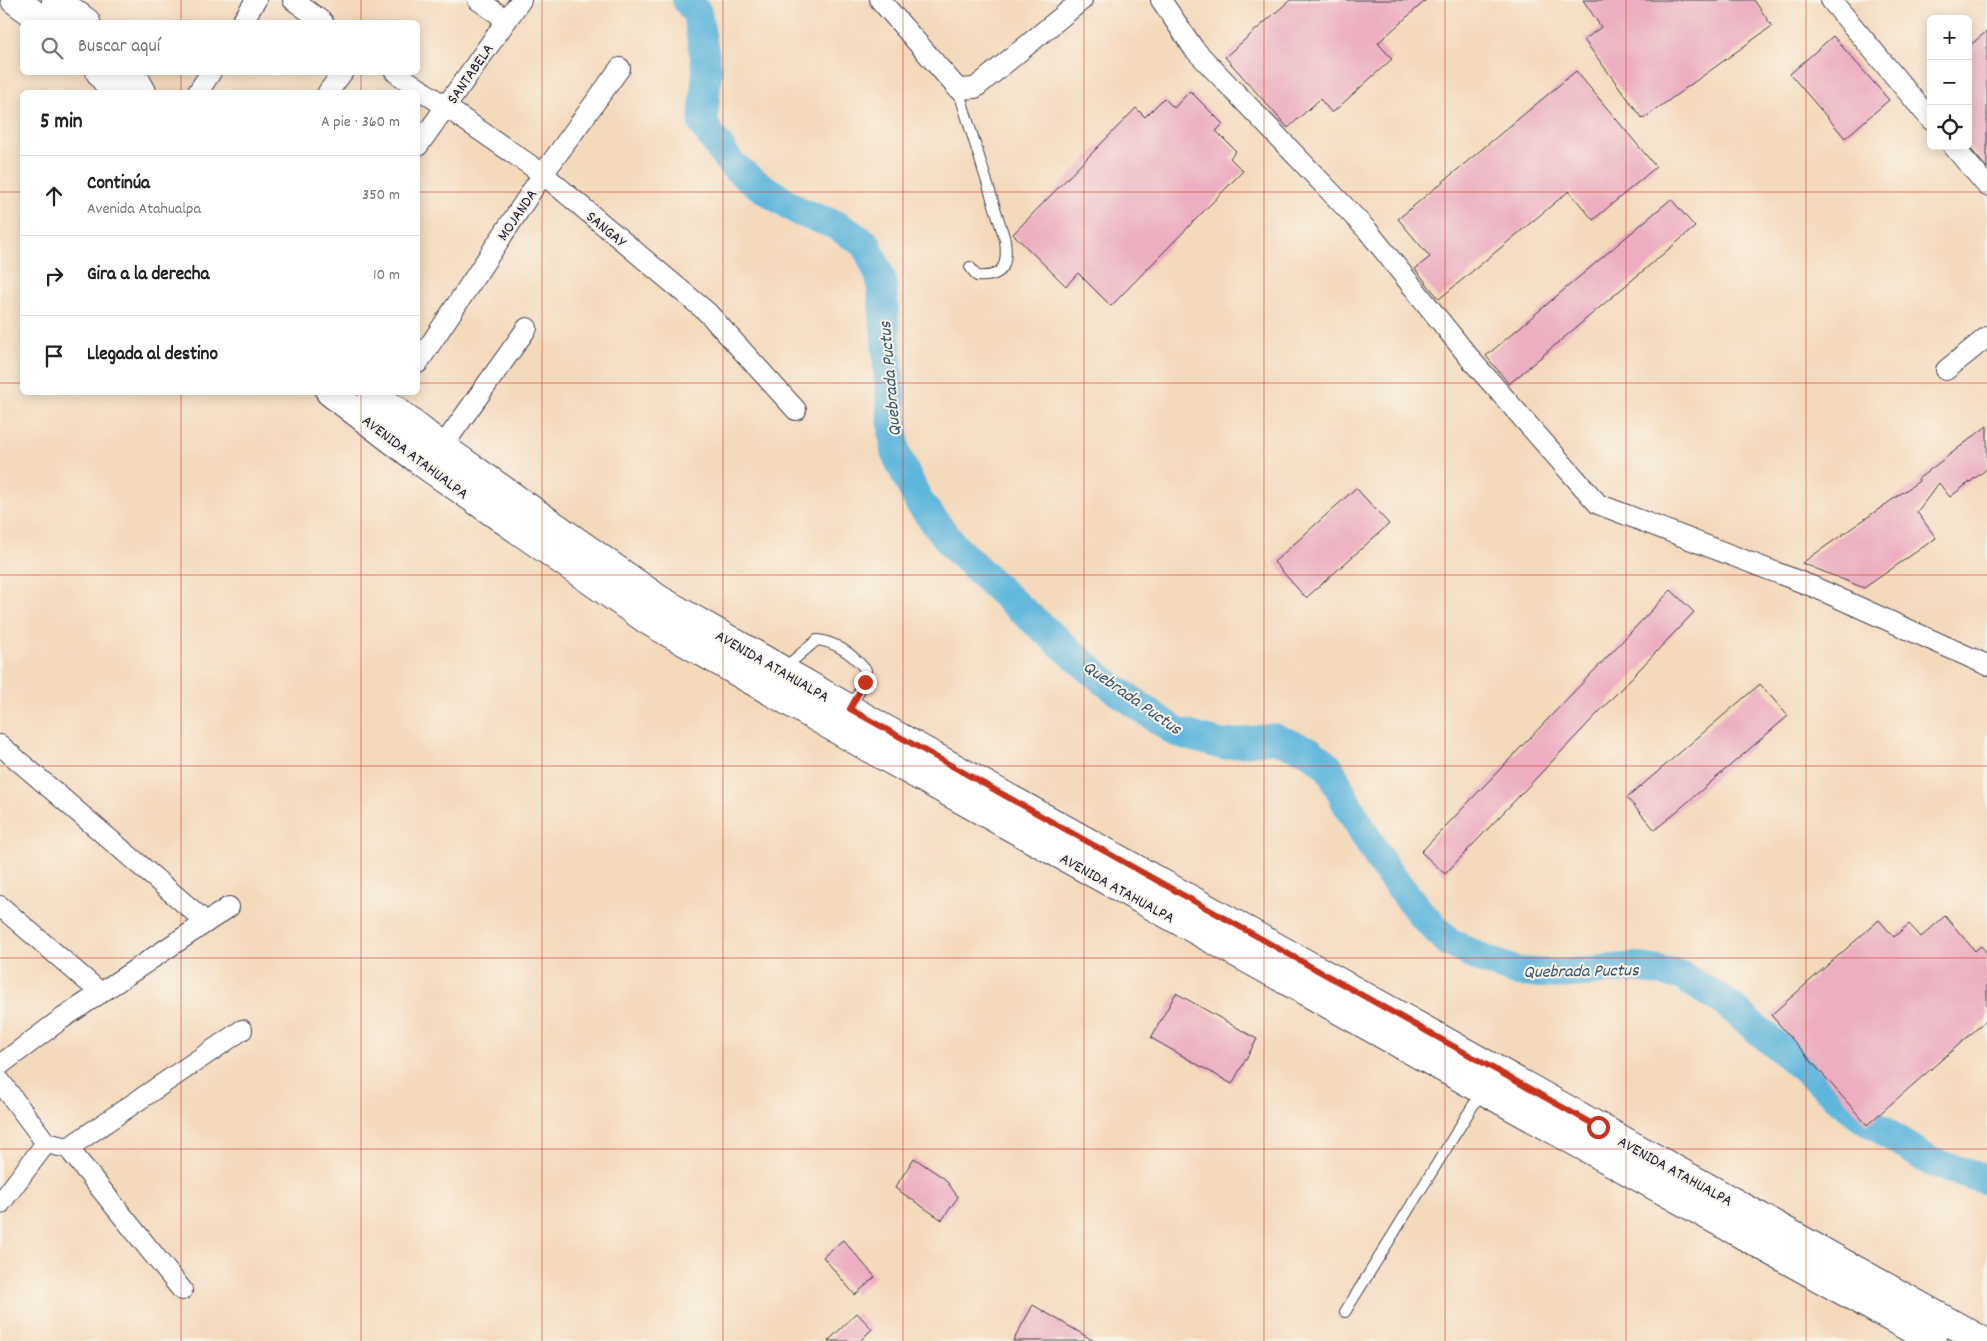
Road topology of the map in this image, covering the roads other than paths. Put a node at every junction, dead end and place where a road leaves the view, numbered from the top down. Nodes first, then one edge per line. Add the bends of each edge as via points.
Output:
1 (15, 0) edge
2 (56, 0) edge
3 (256, 0) edge
4 (293, 0) edge
5 (478, 0) edge
6 (521, 0) edge
7 (880, 0) edge
8 (1082, 0) edge
9 (1161, 0) edge
10 (1831, 0) edge
11 (42, 20) edge
12 (83, 20) edge
13 (243, 20) edge
14 (320, 20) edge
15 (506, 20) junction
16 (620, 68) dead end
17 (102, 75) edge
18 (133, 75) edge
19 (209, 75) edge
20 (341, 75) edge
21 (400, 75) edge
22 (958, 89) junction
23 (114, 90) edge
24 (141, 90) edge
25 (199, 90) edge
26 (330, 90) edge
27 (446, 106) junction
28 (1927, 115) edge
29 (420, 143) edge
30 (1956, 150) edge
31 (542, 174) junction
32 (1987, 186) edge
33 (970, 267) dead end
34 (527, 328) dead end
35 (1987, 337) edge
36 (420, 360) edge
37 (1946, 370) dead end
38 (344, 395) edge
39 (384, 404) edge
40 (796, 410) dead end
41 (442, 446) junction
42 (575, 555) junction
43 (1987, 665) edge
44 (770, 672) junction
45 (843, 719) junction
46 (0, 746) edge
47 (0, 906) edge
48 (228, 906) dead end
49 (1191, 914) junction
50 (206, 922) junction
51 (101, 993) junction
52 (242, 1030) dead end
53 (0, 1064) edge
54 (0, 1081) edge
55 (1482, 1090) junction
56 (1582, 1132) junction
57 (46, 1143) junction
58 (68, 1148) junction
59 (0, 1204) edge
60 (182, 1290) dead end
61 (1345, 1312) dead end
62 (1977, 1340) edge
63 (1933, 1341) edge

1 - 11 main road
2 - 12 main road
3 - 13 street
4 - 14 street
5 - 15 street
6 - 15 street, SANTABELA
7 - 22 street
8 - 22 street via 976,88
9 - 43 street via 1194,49 1368,231 1473,362 1598,504 1814,587
10 - 28 street
15 - 27 street, SANTABELA
16 - 31 street, MOJANDA
17 - 23 main road
18 - 24 main road
19 - 25 street
20 - 26 street
21 - 27 street, SANGAY
22 - 33 lane via 1005,240 1007,256 1003,269 992,277 977,276
27 - 29 street, SANTABELA
27 - 31 street, SANGAY
30 - 32 street
31 - 36 street, MOJANDA
31 - 40 street, SANGAY via 708,313
34 - 41 street
35 - 37 street
38 - 39 main road, AVENIDA ATAHUALPA
39 - 41 main road, AVENIDA ATAHUALPA
39 - 42 main road, AVENIDA ATAHUALPA via 424,464
41 - 42 main road, AVENIDA ATAHUALPA
42 - 44 main road, AVENIDA ATAHUALPA via 647,620
44 - 45 main road, AVENIDA ATAHUALPA
44 - 45 lane via 817,640 829,641 856,658 866,670 865,682
45 - 49 main road, AVENIDA ATAHUALPA
46 - 50 street
47 - 51 street
48 - 50 street
49 - 55 main road, AVENIDA ATAHUALPA
49 - 56 main road, AVENIDA ATAHUALPA
50 - 51 street
51 - 53 street
52 - 58 street
54 - 57 street
55 - 56 main road, AVENIDA ATAHUALPA
55 - 61 lane
56 - 62 main road, AVENIDA ATAHUALPA
56 - 63 main road, AVENIDA ATAHUALPA
57 - 58 street
57 - 59 street
58 - 60 street

